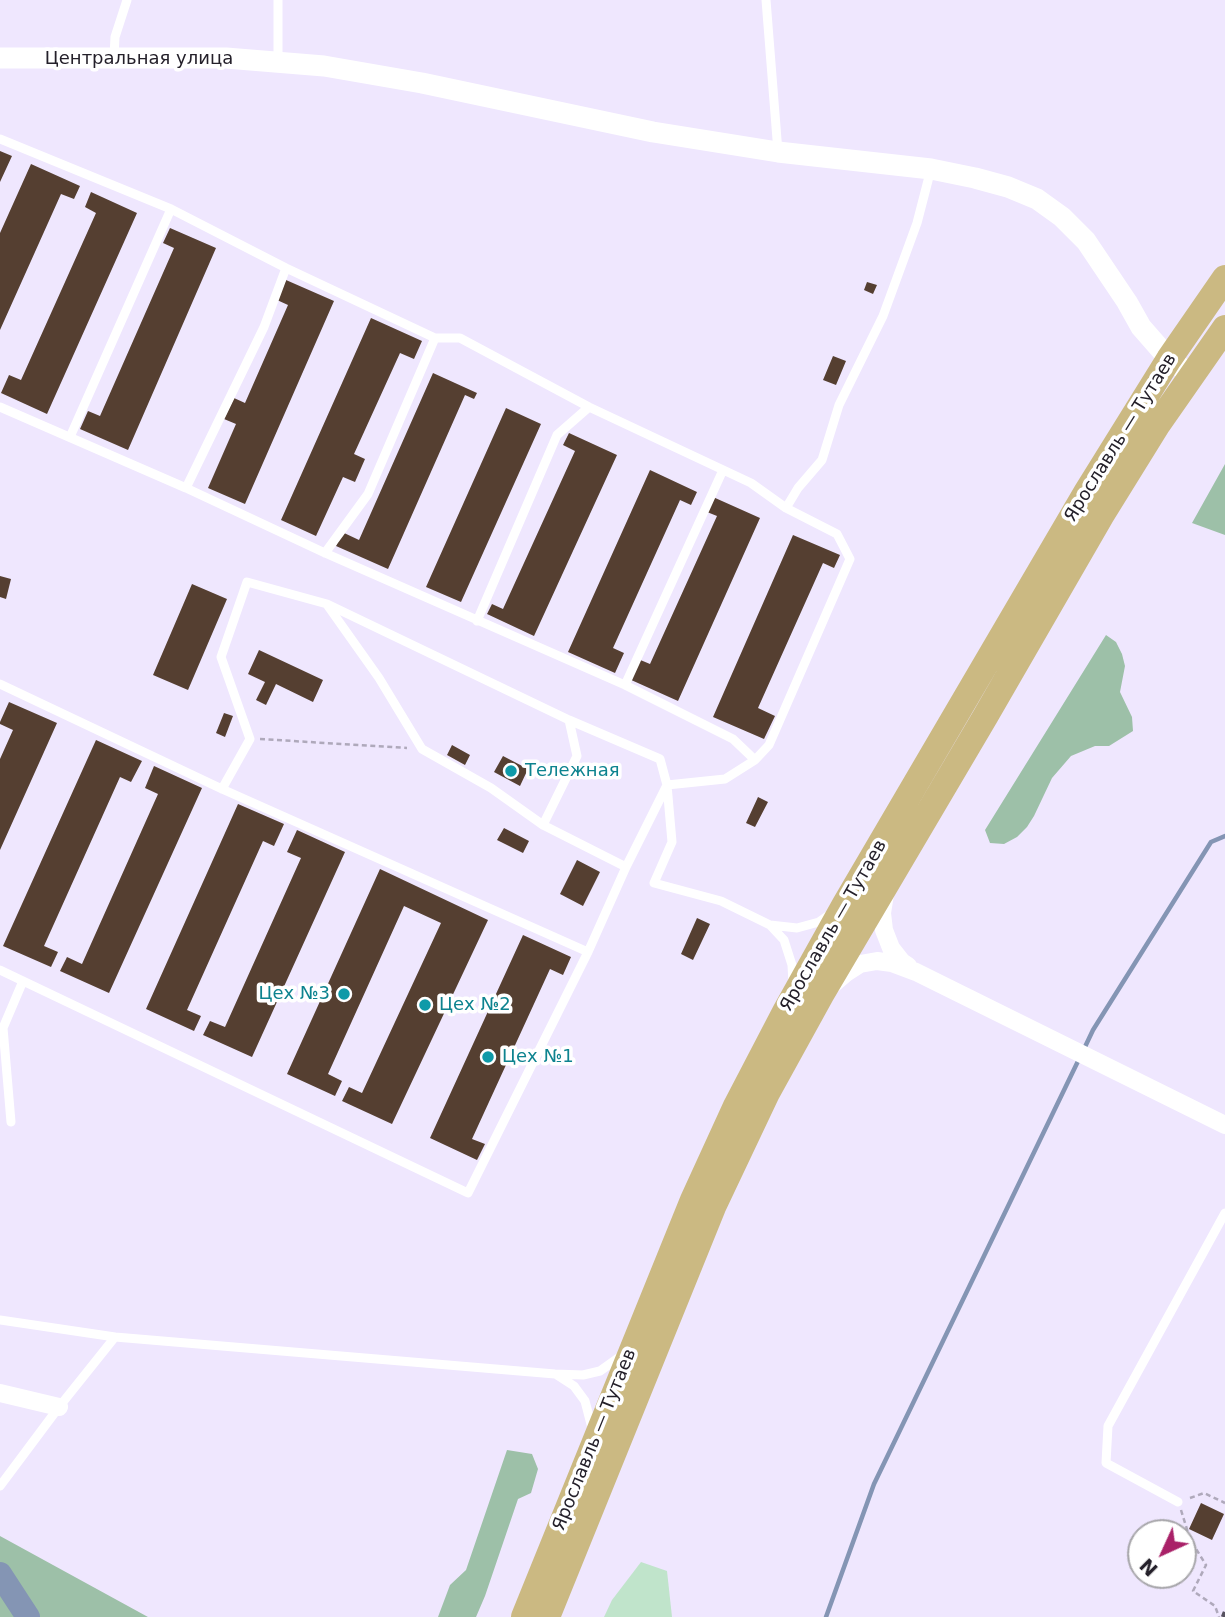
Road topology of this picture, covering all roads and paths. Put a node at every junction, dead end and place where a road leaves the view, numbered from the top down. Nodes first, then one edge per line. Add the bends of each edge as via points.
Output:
1 (127, 0) edge
2 (278, 0) edge
3 (766, 0) edge
4 (0, 58) edge
5 (114, 58) junction
6 (278, 61) junction
7 (0, 139) edge
8 (778, 152) junction
9 (931, 169) junction
10 (171, 209) junction
11 (286, 268) junction
12 (1225, 278) edge
13 (1225, 328) edge
14 (435, 338) junction
15 (1169, 359) junction
16 (1192, 375) junction
17 (0, 407) edge
18 (589, 407) junction
19 (69, 437) junction
20 (723, 470) junction
21 (186, 488) junction
22 (786, 508) junction
23 (324, 553) junction
24 (327, 604) junction
25 (477, 621) junction
26 (0, 684) edge
27 (625, 685) junction
28 (569, 720) junction
29 (250, 739) junction
30 (422, 749) junction
31 (755, 760) junction
32 (667, 785) junction
33 (222, 789) junction
34 (543, 825) junction
35 (626, 867) junction
36 (886, 885) junction
37 (845, 904) junction
38 (770, 925) junction
39 (588, 952) junction
40 (0, 970) edge
41 (916, 972) junction
42 (23, 981) junction
43 (821, 995) junction
44 (786, 1010) junction
45 (11, 1122) dead end
46 (1225, 1125) edge
47 (1225, 1213) edge
48 (0, 1320) edge
49 (637, 1336) junction
50 (115, 1337) junction
51 (555, 1374) junction
52 (0, 1393) edge
53 (59, 1407) junction
54 (591, 1451) junction
55 (0, 1486) edge
56 (1178, 1502) junction
57 (1225, 1503) edge
58 (524, 1617) edge
59 (547, 1617) edge
60 (1219, 1617) edge

1 - 5 lane via 115,37
2 - 6 lane
3 - 8 lane
4 - 5 street, Центральная улица
5 - 6 street, Центральная улица
6 - 8 street, Центральная улица via 422,83 653,132
7 - 10 lane
8 - 9 street, Центральная улица
9 - 15 street, Центральная улица via 1007,187 1062,216 1086,241 1141,327
9 - 22 lane via 883,316 839,405 822,460
10 - 11 lane
10 - 19 lane
11 - 14 lane
11 - 21 lane via 264,327
12 - 15 main road, Ярославль — Тутаев
13 - 16 main road, Ярославль — Тутаев
14 - 18 lane via 460,338
14 - 23 lane via 368,494
15 - 16 street, Центральная улица
15 - 37 main road, Ярославль — Тутаев
16 - 36 main road, Ярославль — Тутаев via 1101,516
17 - 19 lane
18 - 20 lane
18 - 25 lane via 556,435
19 - 21 lane
20 - 22 lane
20 - 27 lane
21 - 23 lane
22 - 31 lane via 837,534 850,559 769,745
23 - 25 lane
24 - 28 lane
24 - 29 lane via 247,582 221,657
24 - 30 lane
25 - 27 lane
26 - 33 lane
27 - 31 lane via 733,739
28 - 32 lane via 660,760
28 - 34 lane via 578,756
29 - 30 path
29 - 33 lane
30 - 34 lane via 491,788
31 - 32 lane via 725,779
32 - 35 lane
32 - 38 lane via 672,842 654,883 720,901
33 - 39 lane
34 - 35 lane
35 - 39 lane
36 - 41 street via 884,930 891,948
36 - 43 main road, Ярославль — Тутаев
37 - 38 lane via 819,922 797,928
37 - 44 main road, Ярославль — Тутаев
38 - 44 lane via 783,940 792,965 794,987
39 - 42 lane via 468,1193
40 - 42 lane
41 - 43 street via 892,963 860,964
41 - 46 street
42 - 45 lane via 3,1028
43 - 59 main road, Ярославль — Тутаев via 767,1093 713,1207
44 - 49 main road, Ярославль — Тутаев via 693,1200
47 - 56 lane via 1108,1426 1106,1463
48 - 50 lane
49 - 51 lane via 600,1371
49 - 54 main road, Ярославль — Тутаев
50 - 51 lane
50 - 53 lane
51 - 54 lane via 574,1386 585,1401 593,1431
52 - 53 street
53 - 55 lane
54 - 58 main road, Ярославль — Тутаев
56 - 57 path via 1204,1493
56 - 60 path via 1190,1539 1206,1565 1193,1591 1215,1606

